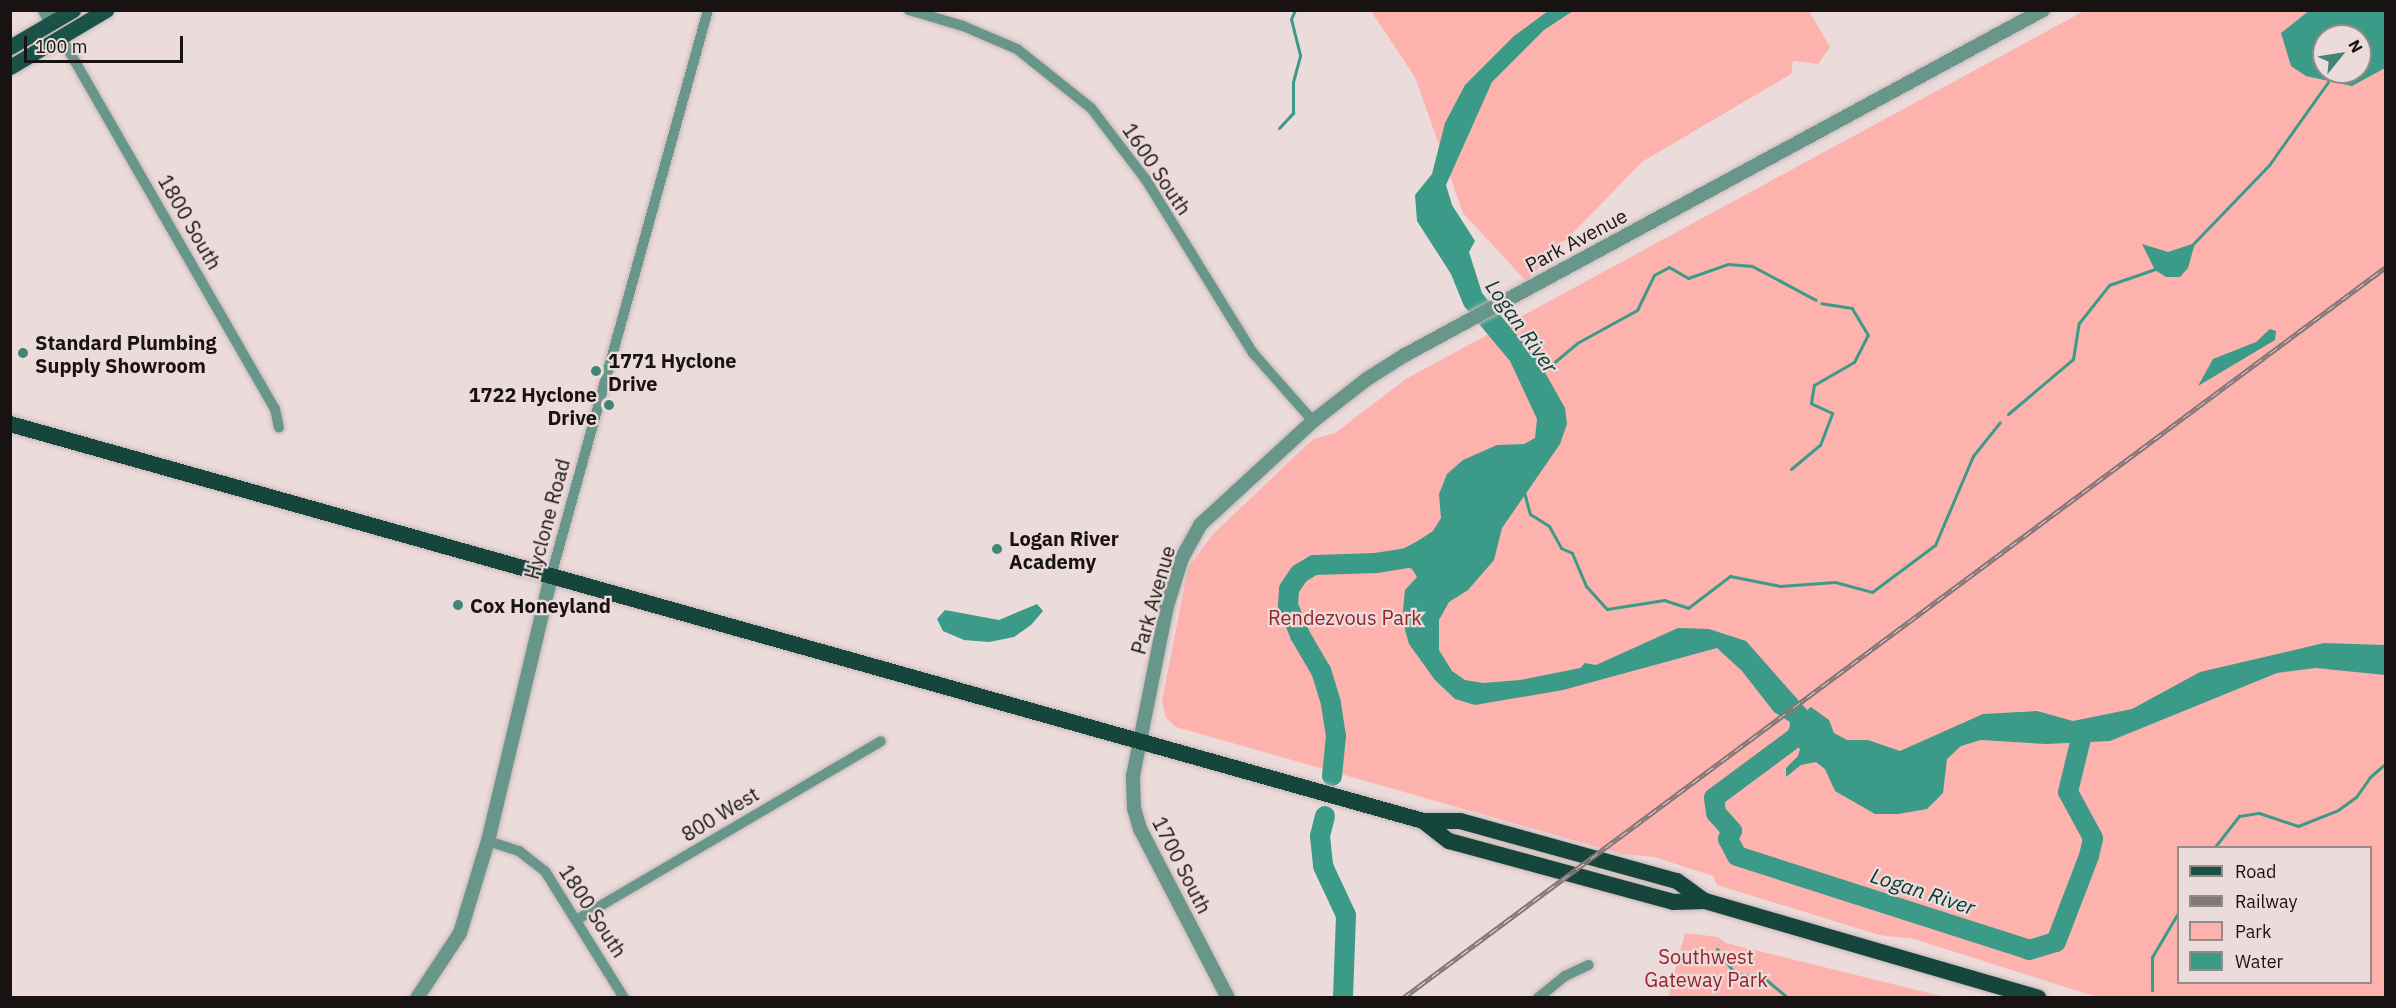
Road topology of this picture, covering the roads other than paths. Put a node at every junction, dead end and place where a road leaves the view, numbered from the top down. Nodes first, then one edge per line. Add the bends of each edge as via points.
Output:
1 (73, 10) edge
2 (85, 10) edge
3 (106, 10) edge
4 (708, 10) edge
5 (909, 10) edge
6 (2043, 10) edge
7 (49, 16) edge
8 (61, 38) junction
9 (10, 47) edge
10 (10, 54) edge
11 (10, 67) edge
12 (1313, 421) junction
13 (10, 424) edge
14 (279, 428) dead end
15 (551, 576) junction
16 (881, 741) dead end
17 (1139, 742) junction
18 (488, 841) junction
19 (578, 919) junction
20 (1589, 965) dead end
21 (418, 997) edge
22 (624, 998) edge
23 (1228, 998) edge
24 (1538, 998) edge
25 (2038, 998) edge

1 - 7 main road
2 - 8 main road via 64,23
3 - 8 main road
4 - 15 street, Hyclone Road
5 - 12 street, 1600 South via 963,26 1017,49 1091,108 1146,180 1253,353
6 - 12 street, Park Avenue via 1464,323 1367,379
7 - 9 main road
7 - 10 main road via 52,28
8 - 11 main road
8 - 14 street, 1800 South via 275,409
12 - 17 street, Park Avenue via 1200,525 1182,558 1167,606
13 - 15 highway
15 - 17 highway
15 - 18 street, Hyclone Road
16 - 19 street, 800 West
17 - 23 street, 1700 South via 1133,776 1134,808 1140,829
17 - 25 highway via 1423,822 1460,844 1674,902 1705,901
18 - 19 street, 1800 South via 519,851 545,871
18 - 21 street, Hyclone Road via 460,933
19 - 22 street, 1800 South
20 - 24 street via 1565,976

